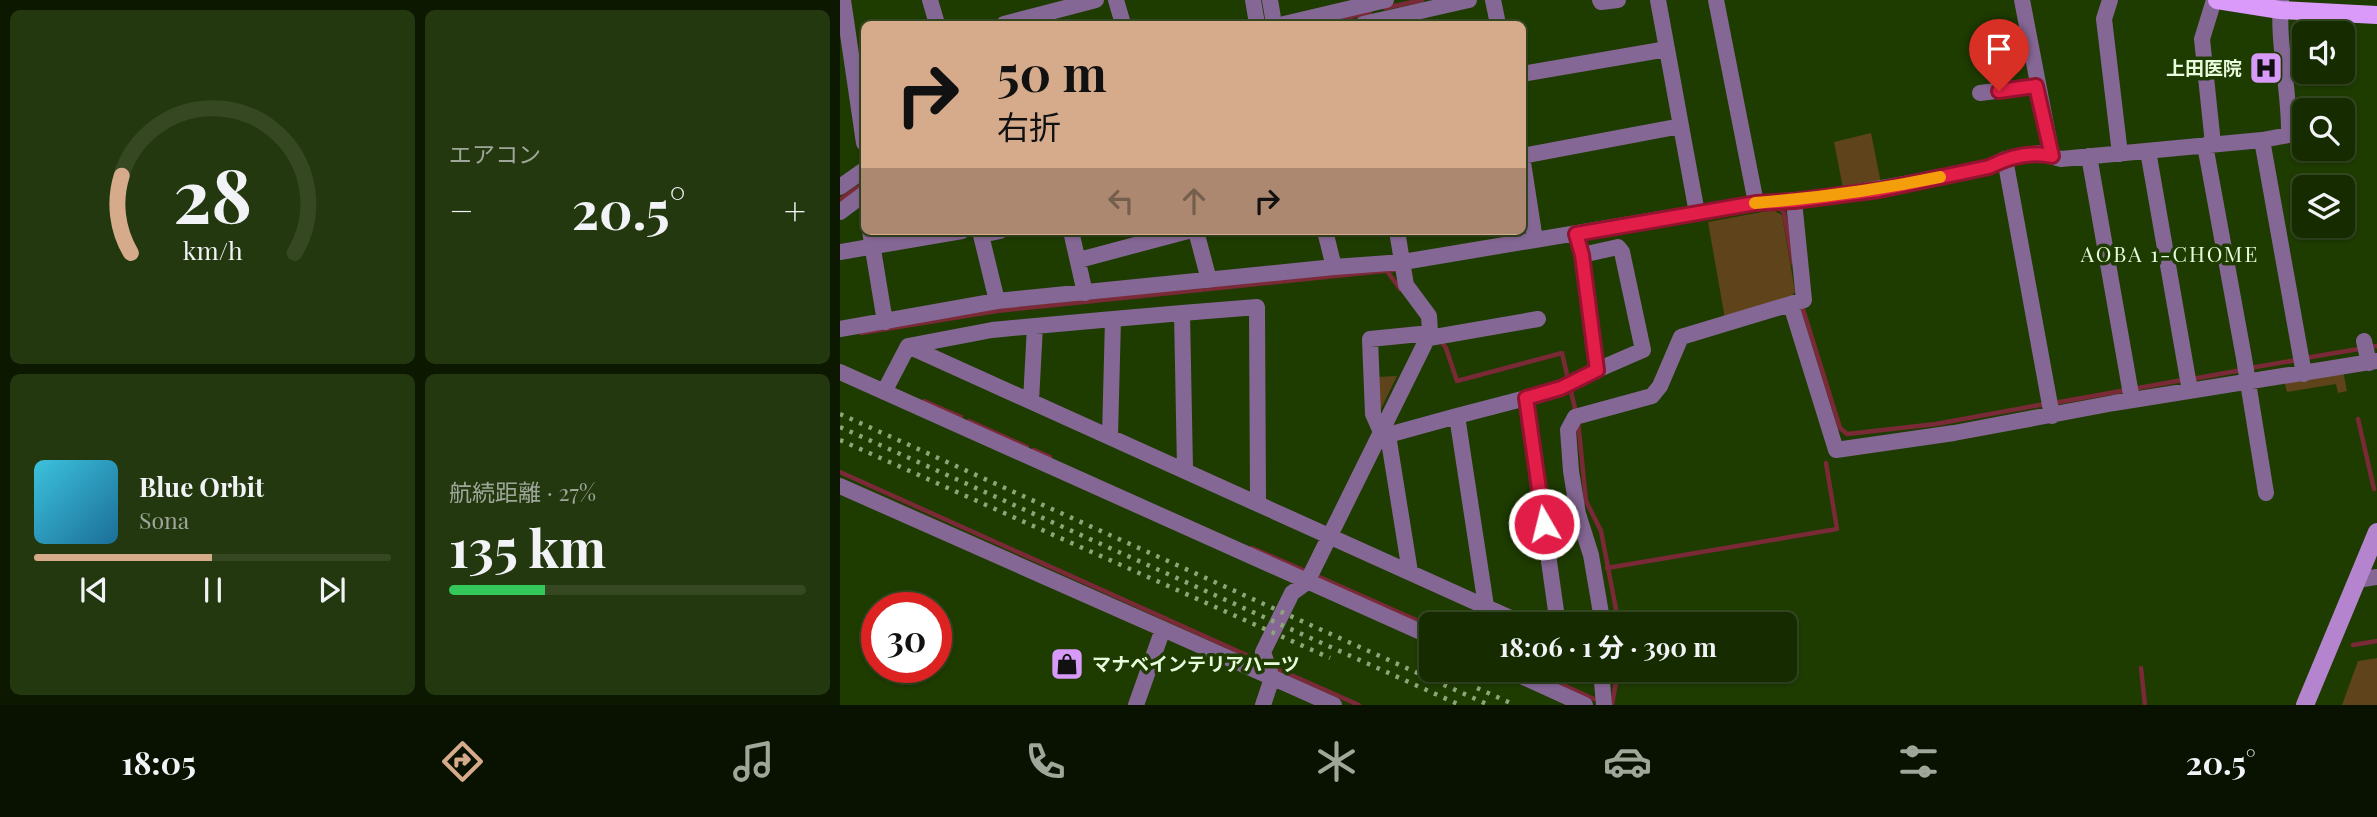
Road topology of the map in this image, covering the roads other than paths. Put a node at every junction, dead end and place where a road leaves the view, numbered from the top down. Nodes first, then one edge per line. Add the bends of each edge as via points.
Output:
1 (843, 0) edge
2 (930, 0) edge
3 (1096, 0) edge
4 (1116, 0) edge
5 (1253, 0) edge
6 (1270, 0) edge
7 (1386, 0) edge
8 (1469, 0) edge
9 (1493, 0) edge
10 (1600, 0) edge
11 (1618, 0) edge
12 (1658, 0) edge
13 (1716, 0) edge
14 (2022, 0) edge
15 (2109, 0) edge
16 (2216, 0) edge
17 (2281, 5) edge
18 (2377, 15) edge
19 (936, 21) edge
20 (1016, 21) edge
21 (1122, 21) edge
22 (1256, 21) edge
23 (1274, 21) edge
24 (1297, 21) edge
25 (1376, 21) edge
26 (1497, 21) edge
27 (1667, 49) junction
28 (1526, 73) edge
29 (853, 74) edge
30 (2036, 86) junction
31 (1980, 93) dead end
32 (861, 124) edge
33 (1681, 126) junction
34 (2262, 140) junction
35 (2209, 145) junction
36 (2148, 151) junction
37 (2120, 153) junction
38 (1526, 155) edge
39 (2052, 156) junction
40 (2089, 156) junction
41 (2005, 159) junction
42 (861, 172) edge
43 (1526, 182) edge
44 (840, 187) edge
45 (861, 198) edge
46 (1794, 201) junction
47 (1756, 203) junction
48 (840, 212) edge
49 (1697, 214) junction
50 (1576, 234) junction
51 (916, 235) edge
52 (981, 235) edge
53 (1072, 235) edge
54 (1173, 235) edge
55 (1197, 235) edge
56 (1326, 235) edge
57 (1398, 235) edge
58 (871, 239) edge
59 (1535, 240) junction
60 (840, 252) edge
61 (1582, 255) junction
62 (1079, 260) junction
63 (1334, 267) junction
64 (1404, 268) junction
65 (1209, 280) junction
66 (1085, 293) junction
67 (997, 301) junction
68 (1796, 304) junction
69 (1182, 313) junction
70 (1113, 319) junction
71 (1538, 319) dead end
72 (885, 322) junction
73 (1035, 326) junction
74 (840, 329) edge
75 (1432, 332) junction
76 (908, 346) junction
77 (2369, 355) edge
78 (1597, 370) junction
79 (2304, 371) junction
80 (840, 372) edge
81 (2247, 379) junction
82 (2189, 390) junction
83 (884, 392) junction
84 (1526, 398) junction
85 (2132, 400) junction
86 (1031, 401) junction
87 (1457, 416) junction
88 (2052, 416) junction
89 (1384, 433) junction
90 (1110, 436) junction
91 (1185, 469) junction
92 (840, 486) edge
93 (2266, 493) dead end
94 (1258, 502) junction
95 (2377, 532) edge
96 (1329, 535) junction
97 (1410, 572) junction
98 (2377, 577) edge
99 (2357, 580) junction
100 (1307, 582) junction
101 (1486, 606) junction
102 (1499, 612) edge
103 (1556, 612) edge
104 (1601, 612) edge
105 (1163, 629) junction
106 (1419, 631) edge
107 (1269, 669) junction
108 (1534, 682) edge
109 (1602, 682) edge
110 (1136, 705) edge
111 (1263, 705) edge
112 (1334, 705) edge
113 (1585, 705) edge
114 (1604, 705) edge
115 (2305, 705) edge

1 - 29 street
2 - 19 street
3 - 20 street
4 - 21 street
5 - 22 street
6 - 23 street
7 - 24 street
8 - 25 street
9 - 26 street
10 - 11 street
12 - 27 street
13 - 47 street
14 - 30 street
15 - 37 street via 2104,19
16 - 17 main road
16 - 35 street via 2202,39
17 - 18 main road
17 - 34 street via 2289,135
27 - 28 street
27 - 33 street
29 - 32 street
30 - 31 street
30 - 39 street
33 - 38 street
33 - 49 street
34 - 35 street
34 - 79 street
35 - 36 street
35 - 81 street
36 - 37 street
36 - 82 street
37 - 40 street
39 - 40 street
39 - 41 street via 2038,153
40 - 85 street
41 - 46 street via 1989,167 1890,187
41 - 88 street
42 - 44 street
43 - 59 street
45 - 48 street
46 - 47 street
46 - 68 street
47 - 49 street
49 - 50 street
50 - 59 street
50 - 61 street
51 - 58 street
52 - 67 street
53 - 62 street
54 - 62 street
55 - 65 street
56 - 63 street
57 - 64 street
58 - 60 street
58 - 72 street
59 - 64 street
61 - 78 street
61 - 78 street via 1618,247 1622,252 1643,350
62 - 66 street
63 - 64 street
63 - 65 street
64 - 75 street via 1406,285
65 - 66 street
66 - 67 street
67 - 72 street
68 - 88 street via 1836,450
68 - 104 street via 1681,337 1652,396 1579,416 1568,429 1578,514
69 - 70 street
69 - 91 street
69 - 94 street via 1257,307
70 - 73 street
70 - 90 street
71 - 75 street
72 - 74 street
73 - 76 street
73 - 86 street
75 - 89 street
75 - 89 street via 1370,340 1373,414
76 - 83 street
76 - 86 street
77 - 79 street
78 - 84 street
79 - 81 street
80 - 83 street
81 - 82 street
81 - 93 street
82 - 85 street
83 - 100 street
84 - 87 street
84 - 103 street
85 - 88 street via 2106,399
86 - 90 street
87 - 89 street
87 - 101 street
89 - 96 street
89 - 97 street
90 - 91 street
91 - 94 street
92 - 105 street
94 - 96 street
95 - 99 street
96 - 97 street
96 - 100 street
97 - 101 street
98 - 99 street
99 - 115 street
100 - 106 street
100 - 107 street via 1292,593 1263,652
101 - 102 street
105 - 107 street
105 - 110 street
107 - 111 street
107 - 112 street
108 - 113 street
109 - 114 street

